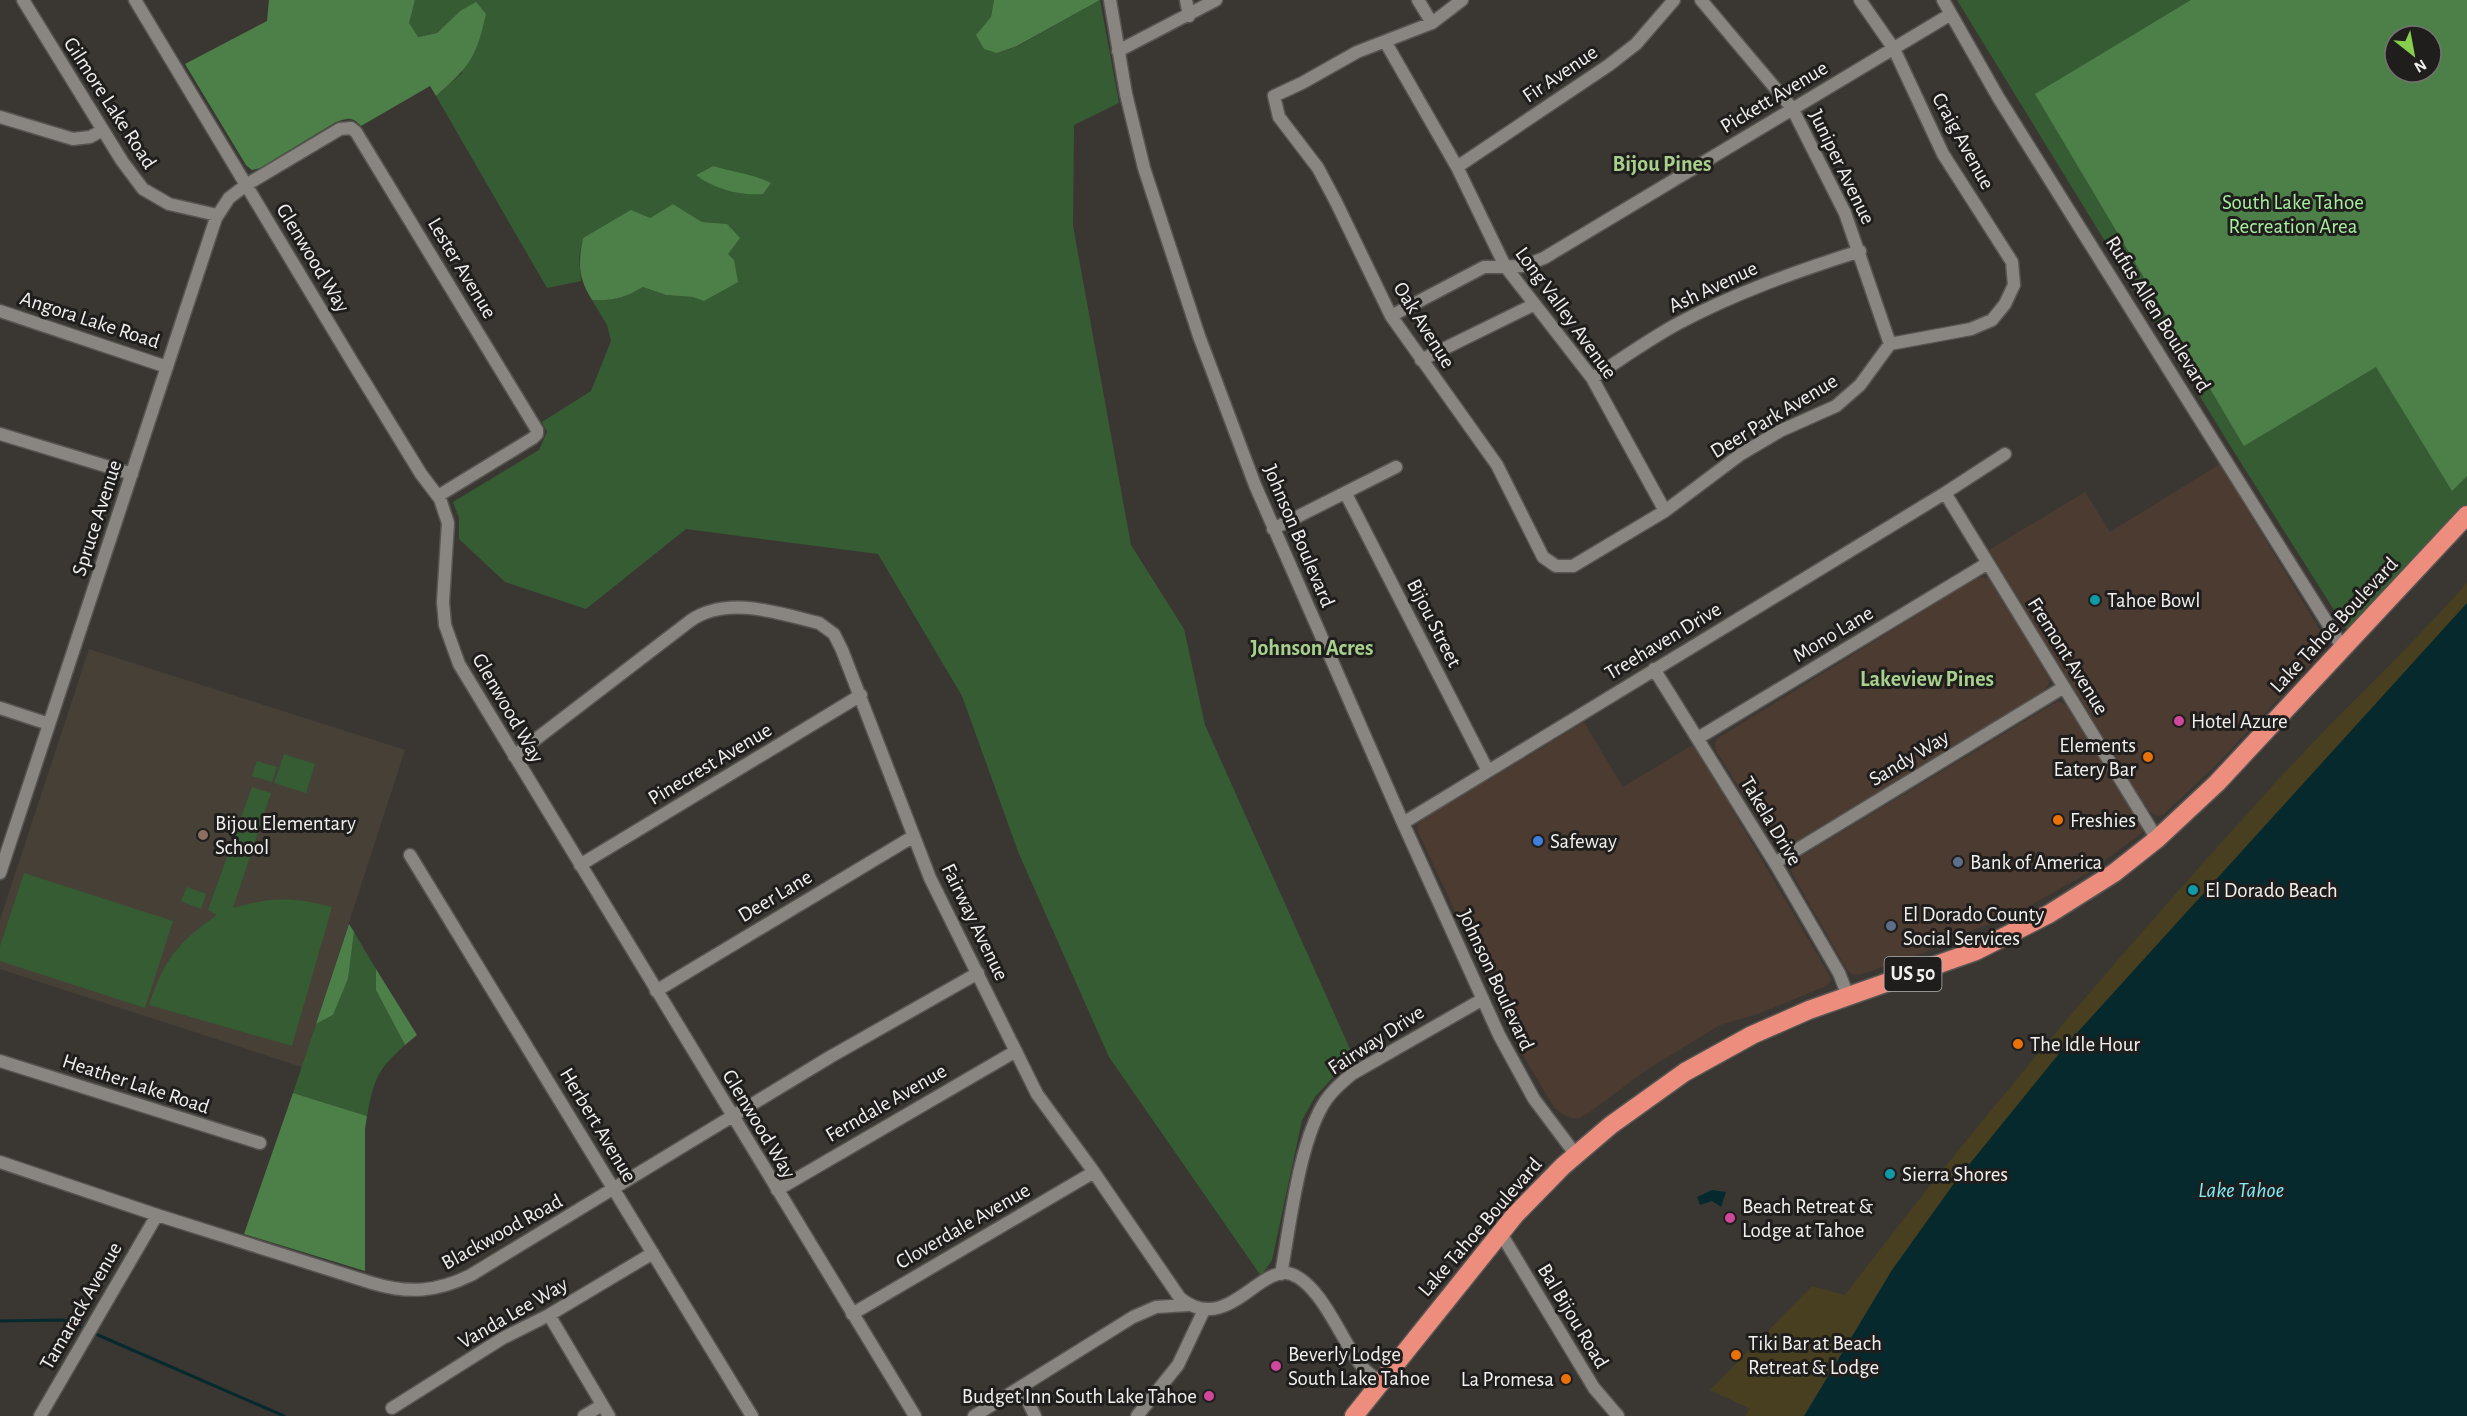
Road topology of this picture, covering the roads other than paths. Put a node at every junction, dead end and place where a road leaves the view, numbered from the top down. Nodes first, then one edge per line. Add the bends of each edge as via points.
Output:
1 (23, 0) edge
2 (135, 0) edge
3 (1110, 0) edge
4 (1186, 0) edge
5 (1216, 0) edge
6 (1418, 0) edge
7 (1462, 0) edge
8 (1674, 0) edge
9 (1701, 0) edge
10 (1860, 0) edge
11 (1943, 0) edge
12 (1951, 14) junction
13 (1189, 16) junction
14 (1432, 23) junction
15 (1386, 43) junction
16 (1894, 49) junction
17 (1118, 51) junction
18 (1792, 108) junction
19 (0, 117) edge
20 (347, 128) joint
21 (103, 130) junction
22 (1457, 167) junction
23 (246, 185) junction
24 (217, 215) junction
25 (1860, 250) junction
26 (1504, 266) junction
27 (1533, 305) junction
28 (0, 311) edge
29 (1390, 316) junction
30 (1890, 344) junction
31 (1421, 360) junction
32 (167, 367) junction
33 (1592, 378) junction
34 (0, 434) edge
35 (2005, 454) dead end
36 (1396, 467) dead end
37 (132, 474) junction
38 (1945, 493) junction
39 (1346, 494) junction
40 (438, 496) junction
41 (1665, 511) junction
42 (2467, 515) edge
43 (1273, 529) junction
44 (1988, 563) junction
45 (1556, 566) joint
46 (2343, 648) junction
47 (1654, 669) junction
48 (2064, 687) junction
49 (861, 696) junction
50 (0, 708) edge
51 (49, 724) junction
52 (1698, 738) junction
53 (514, 756) junction
54 (1488, 771) junction
55 (1403, 823) junction
56 (914, 836) junction
57 (2157, 839) junction
58 (410, 855) dead end
59 (1774, 863) junction
60 (580, 865) junction
61 (0, 873) edge
62 (978, 972) junction
63 (656, 990) junction
64 (1848, 996) junction
65 (1483, 999) junction
66 (1016, 1051) junction
67 (0, 1061) edge
68 (732, 1117) junction
69 (260, 1143) dead end
70 (1576, 1155) junction
71 (0, 1162) edge
72 (1094, 1172) junction
73 (615, 1189) junction
74 (777, 1190) junction
75 (157, 1215) junction
76 (1500, 1232) junction
77 (653, 1253) junction
78 (1281, 1274) junction
79 (1188, 1305) junction
80 (1204, 1310) junction
81 (852, 1314) junction
82 (549, 1315) junction
83 (1381, 1382) junction
84 (1021, 1387) junction
85 (392, 1408) dead end
86 (605, 1411) edge
87 (40, 1416) edge
88 (585, 1416) edge
89 (752, 1416) edge
90 (915, 1416) edge
91 (974, 1416) edge
92 (1035, 1416) edge
93 (1137, 1416) edge
94 (1354, 1416) edge
95 (1618, 1416) edge

1 - 21 street, Gilmore Lake Road
2 - 23 street, Glenwood Way
3 - 17 street, Johnson Boulevard
4 - 13 street
5 - 13 street
6 - 14 street
7 - 14 street
8 - 22 street, Fir Avenue via 1627,51
9 - 18 street, Juniper Avenue
10 - 16 street, Craig Avenue
11 - 12 street, Rufus Allen Boulevard
12 - 16 street, Pickett Avenue
12 - 46 street, Rufus Allen Boulevard via 1998,97
13 - 17 street
14 - 15 street
15 - 22 street, Long Valley Avenue
15 - 29 street, Oak Avenue via 1357,52 1274,96 1280,117 1318,168 1336,202
16 - 18 street, Pickett Avenue
16 - 30 street, Craig Avenue via 1943,154 2012,262 2014,285 1992,320 1971,329
17 - 43 street, Johnson Boulevard via 1144,168 1199,336
18 - 25 street, Juniper Avenue
18 - 26 street, Pickett Avenue via 1544,258 1524,266
19 - 21 street via 73,139
20 - 23 street, Spruce Avenue
20 - 40 street, Lester Avenue via 356,132 537,434
21 - 24 street, Gilmore Lake Road via 132,176 155,197 184,209
22 - 26 street, Long Valley Avenue
23 - 24 street, Spruce Avenue via 229,198
23 - 40 street, Glenwood Way via 408,454
24 - 32 street, Spruce Avenue
25 - 30 street, Juniper Avenue
25 - 33 street, Ash Avenue via 1727,300 1676,325
26 - 27 street, Long Valley Avenue
26 - 29 street, Pickett Avenue via 1484,267
27 - 31 street
27 - 33 street, Long Valley Avenue
28 - 32 street, Angora Lake Road
29 - 31 street, Oak Avenue
30 - 41 street, Deer Park Avenue via 1860,385 1836,405 1780,430 1741,454
31 - 45 street, Oak Avenue via 1497,465 1543,557
32 - 37 street, Spruce Avenue
33 - 41 street, Long Valley Avenue
34 - 37 street
35 - 38 street, Treehaven Drive
36 - 39 street
37 - 51 street, Spruce Avenue
38 - 44 street, Fremont Avenue
38 - 47 street, Treehaven Drive
39 - 43 street
39 - 54 street, Bijou Street
40 - 53 street, Glenwood Way via 448,523 443,603 450,643
41 - 45 street, Deer Park Avenue via 1573,566
42 - 46 highway, Lake Tahoe Boulevard / US 50
43 - 55 street, Johnson Boulevard
44 - 48 street, Fremont Avenue
44 - 52 street, Mono Lane
46 - 57 highway, Lake Tahoe Boulevard / US 50 via 2236,765
47 - 52 street, Takela Drive
47 - 54 street, Treehaven Drive
48 - 57 street, Fremont Avenue
48 - 59 street, Sandy Way
49 - 53 street, Fairway Avenue via 828,627 744,608 717,609 690,621
49 - 56 street, Fairway Avenue
49 - 60 street, Pinecrest Avenue
50 - 51 street
51 - 61 street, Spruce Avenue
52 - 59 street, Takela Drive
53 - 60 street, Glenwood Way
54 - 55 street, Treehaven Drive
55 - 65 street, Johnson Boulevard
56 - 62 street, Fairway Avenue via 930,878
56 - 63 street, Deer Lane
57 - 64 highway, Lake Tahoe Boulevard / US 50 via 2095,886 2025,927 1950,961
58 - 73 street, Herbert Avenue
59 - 64 street, Takela Drive via 1839,973
60 - 63 street, Glenwood Way
62 - 66 street, Fairway Avenue
62 - 68 street, Blackwood Road
63 - 68 street, Glenwood Way
64 - 70 highway, Lake Tahoe Boulevard / US 50 via 1769,1026 1711,1056 1632,1109
65 - 70 street, Johnson Boulevard via 1524,1082
65 - 78 street, Fairway Drive via 1352,1074 1325,1100 1309,1138
66 - 72 street, Fairway Avenue via 1047,1110
66 - 74 street, Ferndale Avenue
67 - 69 street, Heather Lake Road
68 - 73 street, Blackwood Road
68 - 74 street, Glenwood Way
70 - 76 highway, Lake Tahoe Boulevard / US 50
71 - 75 street, Blackwood Road
72 - 79 street, Fairway Avenue
72 - 81 street, Cloverdale Avenue
73 - 75 street, Blackwood Road via 471,1275 426,1291 393,1290
73 - 77 street, Herbert Avenue
74 - 81 street, Glenwood Way
75 - 87 street, Tamarack Avenue
76 - 83 highway, Lake Tahoe Boulevard / US 50
76 - 95 street, Bal Bijou Road via 1594,1388
77 - 82 street, Vanda Lee Way
77 - 89 street, Herbert Avenue
78 - 80 street via 1221,1308
78 - 83 street via 1294,1275 1311,1289 1360,1365
79 - 80 street
79 - 84 street via 1145,1310
80 - 93 street via 1178,1365
81 - 90 street, Glenwood Way
82 - 85 street, Vanda Lee Way via 503,1338
82 - 86 street
83 - 94 highway, Lake Tahoe Boulevard / US 50
84 - 91 street
84 - 92 street
86 - 88 street

